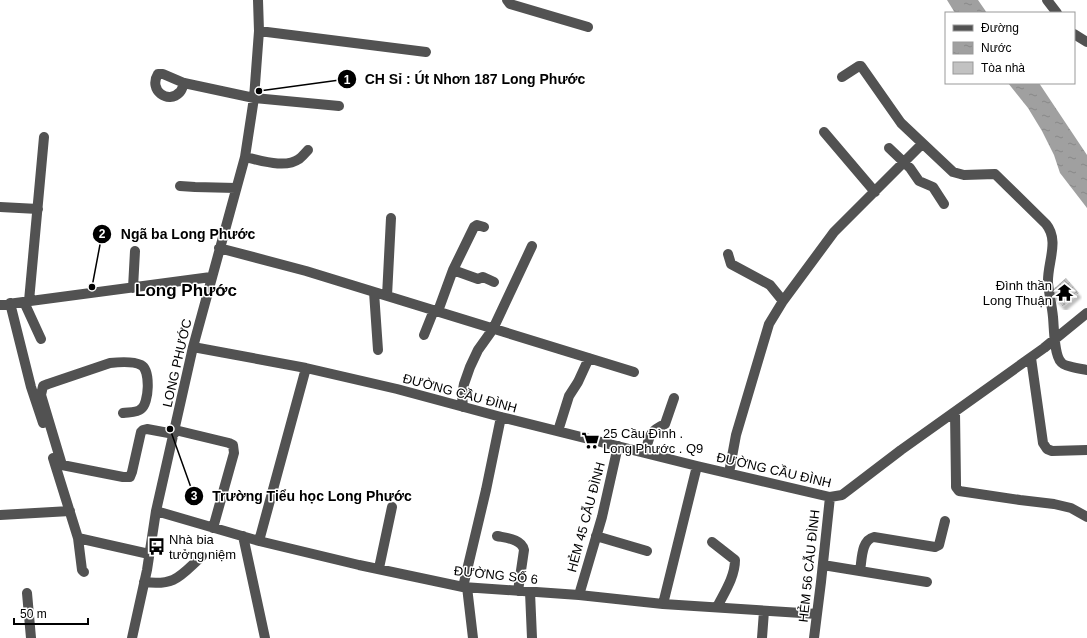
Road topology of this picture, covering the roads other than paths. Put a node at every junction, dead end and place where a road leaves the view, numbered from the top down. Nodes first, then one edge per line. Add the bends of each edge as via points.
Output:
1 (258, 0) edge
2 (507, 0) edge
3 (1047, 0) edge
4 (1056, 12) edge
5 (588, 27) dead end
6 (259, 31) junction
7 (1075, 35) edge
8 (1087, 42) edge
9 (426, 52) dead end
10 (842, 77) dead end
11 (184, 83) dead end
12 (254, 98) junction
13 (339, 106) dead end
14 (824, 132) dead end
15 (44, 137) dead end
16 (922, 144) junction
17 (889, 148) dead end
18 (308, 150) dead end
19 (245, 157) junction
20 (904, 162) junction
21 (180, 186) dead end
22 (236, 188) junction
23 (875, 192) junction
24 (944, 204) dead end
25 (0, 207) edge
26 (38, 208) junction
27 (392, 218) dead end
28 (484, 227) dead end
29 (532, 246) dead end
30 (219, 248) junction
31 (135, 251) dead end
32 (728, 254) dead end
33 (453, 270) junction
34 (211, 278) junction
35 (494, 282) dead end
36 (132, 288) junction
37 (374, 292) junction
38 (387, 296) junction
39 (783, 301) junction
40 (27, 302) junction
41 (10, 304) junction
42 (0, 305) edge
43 (436, 311) junction
44 (1087, 313) edge
45 (493, 329) junction
46 (424, 335) dead end
47 (41, 339) dead end
48 (1054, 340) junction
49 (193, 347) junction
50 (378, 350) dead end
51 (589, 358) junction
52 (1031, 358) junction
53 (306, 368) junction
54 (1087, 370) edge
55 (634, 372) dead end
56 (674, 398) dead end
57 (463, 407) junction
58 (955, 412) junction
59 (123, 413) dead end
60 (501, 417) junction
61 (558, 431) junction
62 (174, 432) junction
63 (618, 446) junction
64 (1087, 450) edge
65 (645, 453) junction
66 (697, 466) junction
67 (729, 473) junction
68 (830, 497) junction
69 (392, 507) dead end
70 (70, 511) junction
71 (156, 512) junction
72 (0, 515) edge
73 (1087, 517) edge
74 (945, 521) dead end
75 (213, 528) junction
76 (243, 536) junction
77 (497, 536) dead end
78 (596, 536) junction
79 (78, 538) junction
80 (260, 541) junction
81 (712, 542) dead end
82 (647, 551) dead end
83 (149, 554) junction
84 (202, 556) dead end
85 (823, 565) junction
86 (379, 568) junction
87 (860, 571) junction
88 (84, 572) dead end
89 (144, 582) junction
90 (927, 582) dead end
91 (465, 587) junction
92 (518, 591) junction
93 (530, 592) junction
94 (27, 593) dead end
95 (579, 595) junction
96 (663, 604) junction
97 (717, 607) junction
98 (764, 611) junction
99 (817, 614) junction
100 (31, 638) edge
101 (132, 638) edge
102 (265, 638) edge
103 (473, 638) edge
104 (532, 638) edge
105 (762, 638) edge
106 (814, 638) edge

1 - 6 street, LONG PHƯỚC
2 - 5 street via 510,4
3 - 4 street
6 - 9 street
6 - 12 street, LONG PHƯỚC
7 - 8 street
10 - 16 street via 859,66 863,68 899,120
11 - 12 street
12 - 13 street
12 - 19 street, LONG PHƯỚC
14 - 23 street
15 - 26 street
16 - 20 street
16 - 48 street via 953,172 964,175 995,174 1050,228 1053,239 1048,282
17 - 20 street
18 - 19 street via 298,159 285,163
19 - 22 street, LONG PHƯỚC
20 - 23 street
20 - 24 street via 919,181 933,187
21 - 22 street
22 - 30 street, LONG PHƯỚC
23 - 39 street via 828,239
25 - 26 street
26 - 40 street
27 - 38 street
28 - 33 street via 474,227
29 - 45 street
30 - 34 street, LONG PHƯỚC
30 - 37 street
31 - 36 street
32 - 39 street via 731,264 770,286
33 - 35 street
33 - 43 street
34 - 36 street
34 - 49 street, LONG PHƯỚC
36 - 40 street
37 - 38 street
37 - 50 street
38 - 43 street
39 - 67 street via 769,324 736,435
40 - 41 street
40 - 47 street
41 - 42 street
41 - 70 street via 31,387
43 - 45 street
43 - 46 street
44 - 48 street, ĐƯỜNG CẦU ĐÌNH
45 - 51 street
45 - 57 street via 470,367 464,384
48 - 52 street, ĐƯỜNG CẦU ĐÌNH
48 - 54 street via 1061,363
49 - 53 street, ĐƯỜNG CẦU ĐÌNH
49 - 62 street, LONG PHƯỚC
51 - 55 street
51 - 61 street via 569,396
52 - 58 street, ĐƯỜNG CẦU ĐÌNH
52 - 64 street via 1043,443 1052,452
53 - 57 street, ĐƯỜNG CẦU ĐÌNH
53 - 80 street
56 - 65 street via 665,424 650,434
57 - 60 street, ĐƯỜNG CẦU ĐÌNH
58 - 68 street, ĐƯỜNG CẦU ĐÌNH via 842,495
58 - 73 street via 956,487 959,491 1054,504 1070,508
59 - 62 street via 140,410 144,406 148,381 142,366 110,363 43,386 41,395 62,465 130,477 141,432 147,429
60 - 61 street, ĐƯỜNG CẦU ĐÌNH
60 - 91 street
61 - 63 street, ĐƯỜNG CẦU ĐÌNH
62 - 71 street, LONG PHƯỚC
62 - 75 street via 233,445 234,453
63 - 65 street, ĐƯỜNG CẦU ĐÌNH
63 - 78 street, HẺM 45 CẪU ĐÌNH
65 - 66 street, ĐƯỜNG CẦU ĐÌNH
66 - 67 street, ĐƯỜNG CẦU ĐÌNH
66 - 96 street
67 - 68 street, ĐƯỜNG CẦU ĐÌNH
68 - 85 street, HẺM 56 CẪU ĐÌNH
69 - 86 street
70 - 72 street
70 - 79 street
71 - 75 street, ĐƯỜNG SỐ 6
71 - 83 street, LONG PHƯỚC
74 - 87 street via 939,545 935,547 870,538 865,545
75 - 76 street, ĐƯỜNG SỐ 6
76 - 80 street, ĐƯỜNG SỐ 6
76 - 102 street
77 - 92 street via 523,545
78 - 82 street
78 - 95 street, HẺM 45 CẪU ĐÌNH
79 - 83 street
79 - 88 street
80 - 86 street, ĐƯỜNG SỐ 6
81 - 97 street via 735,560 732,575
83 - 89 street, LONG PHƯỚC
84 - 89 street via 174,580 158,584
85 - 87 street
85 - 99 street, HẺM 56 CẪU ĐÌNH
86 - 91 street, ĐƯỜNG SỐ 6
87 - 90 street
89 - 101 street, LONG PHƯỚC
91 - 92 street, ĐƯỜNG SỐ 6
91 - 103 street
92 - 93 street, ĐƯỜNG SỐ 6
93 - 95 street, ĐƯỜNG SỐ 6
93 - 104 street
94 - 100 street
95 - 96 street, ĐƯỜNG SỐ 6
96 - 97 street, ĐƯỜNG SỐ 6
97 - 98 street, ĐƯỜNG SỐ 6
98 - 99 street, ĐƯỜNG SỐ 6
98 - 105 street
99 - 106 street, HẺM 56 CẪU ĐÌNH

